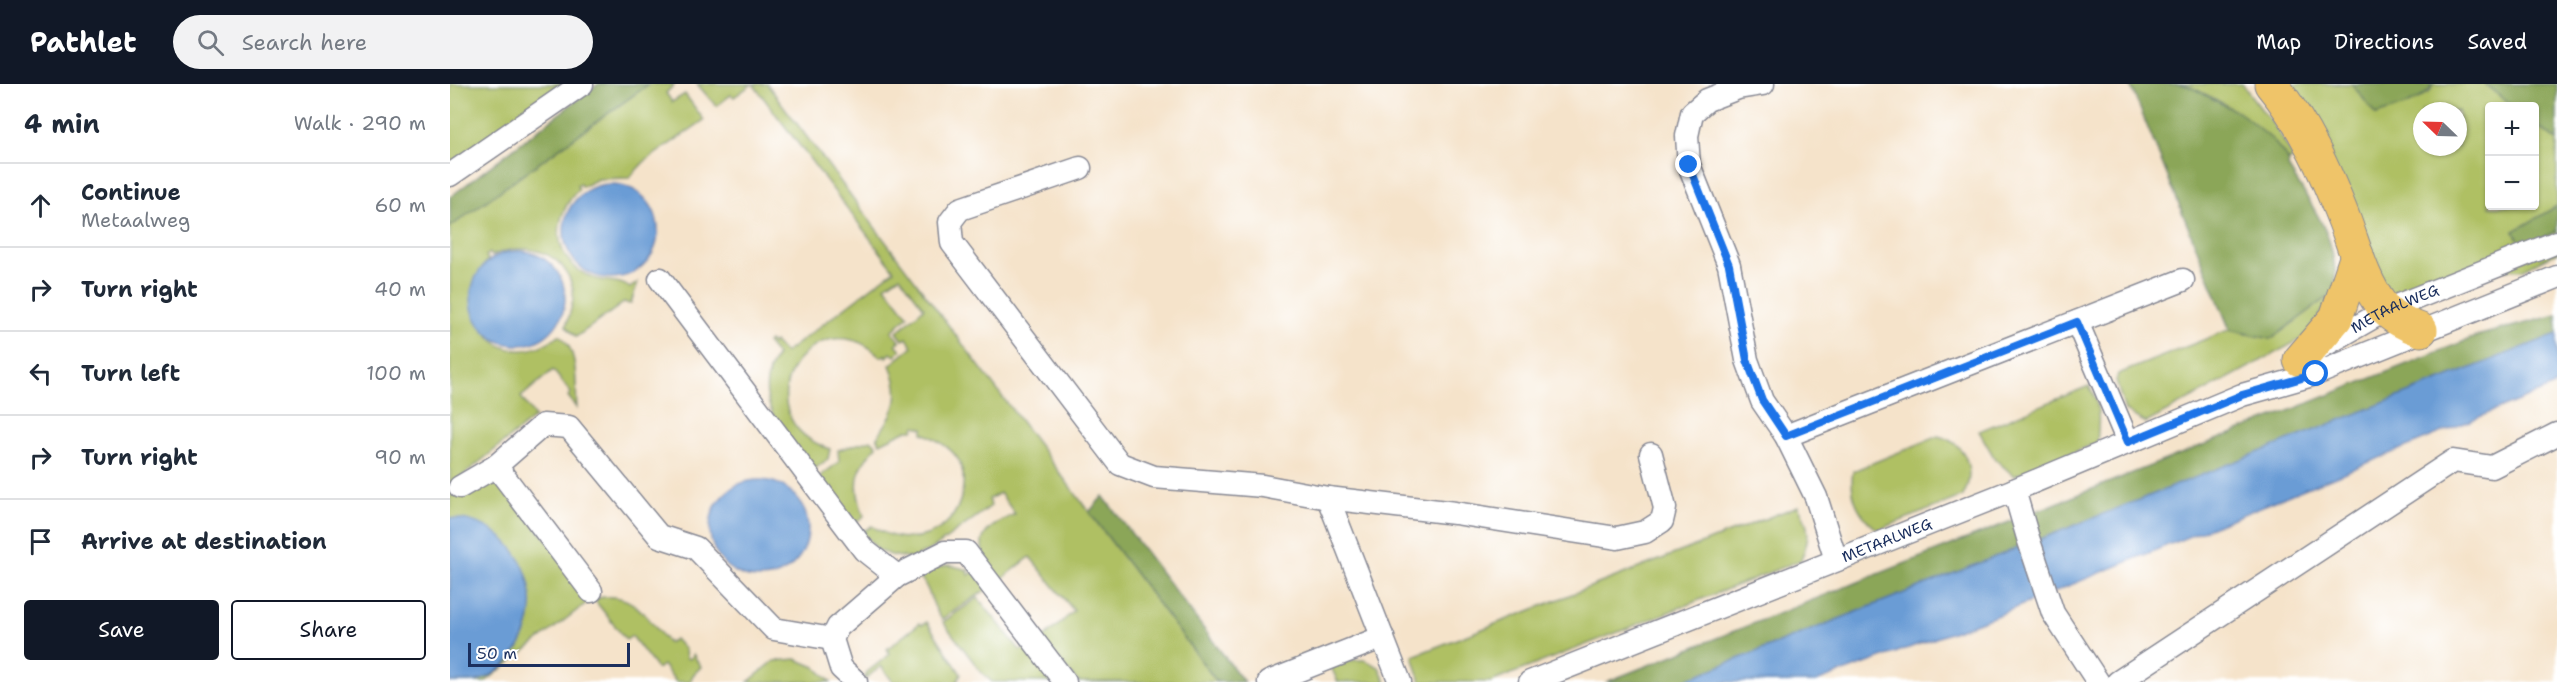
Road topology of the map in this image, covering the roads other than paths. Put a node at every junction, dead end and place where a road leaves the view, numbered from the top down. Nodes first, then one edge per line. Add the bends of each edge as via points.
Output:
1 (582, 84) edge
2 (1763, 84) edge
3 (2271, 84) edge
4 (1080, 168) dead end
5 (450, 175) edge
6 (2557, 242) edge
7 (2358, 255) junction
8 (2557, 277) edge
9 (660, 279) dead end
10 (2183, 280) dead end
11 (2386, 310) junction
12 (2077, 322) junction
13 (2421, 330) junction
14 (2300, 360) junction
15 (2242, 395) junction
16 (2557, 434) edge
17 (1786, 436) junction
18 (2128, 442) junction
19 (1651, 454) dead end
20 (496, 465) junction
21 (460, 487) dead end
22 (2014, 490) junction
23 (1328, 498) junction
24 (1836, 560) junction
25 (897, 576) junction
26 (591, 591) dead end
27 (1383, 637) junction
28 (832, 639) junction
29 (856, 682) edge
30 (1065, 682) edge
31 (1269, 682) edge
32 (1400, 682) edge
33 (1530, 682) edge
34 (2098, 682) edge
35 (2118, 682) edge

1 - 5 street
2 - 17 street via 1738,88 1707,100 1692,113 1687,136 1689,165 1729,265 1747,360 1762,400
3 - 7 highway via 2317,156
4 - 23 street via 960,209 950,222 952,243 1120,464 1154,477 1263,486
6 - 11 street, METAALWEG
7 - 11 highway
7 - 14 highway via 2336,318
8 - 13 street, METAALWEG
9 - 25 street via 864,550
10 - 12 street
11 - 13 highway
11 - 14 street, METAALWEG
12 - 17 street
12 - 18 street
13 - 15 street, METAALWEG via 2316,374
14 - 15 street, METAALWEG
15 - 18 street, METAALWEG
16 - 35 street via 2492,467 2453,461
17 - 24 street via 1816,497
18 - 22 street, METAALWEG
19 - 23 street via 1665,508 1662,521 1645,532 1617,538
20 - 21 street
20 - 26 street
20 - 28 street via 543,425 569,427 659,536 696,548 774,629
22 - 24 street, METAALWEG
22 - 34 street via 2053,614
23 - 27 street
24 - 33 street, METAALWEG
25 - 28 street via 838,627
25 - 30 street via 945,552 966,552
27 - 31 street
27 - 32 street
28 - 29 street via 842,668

